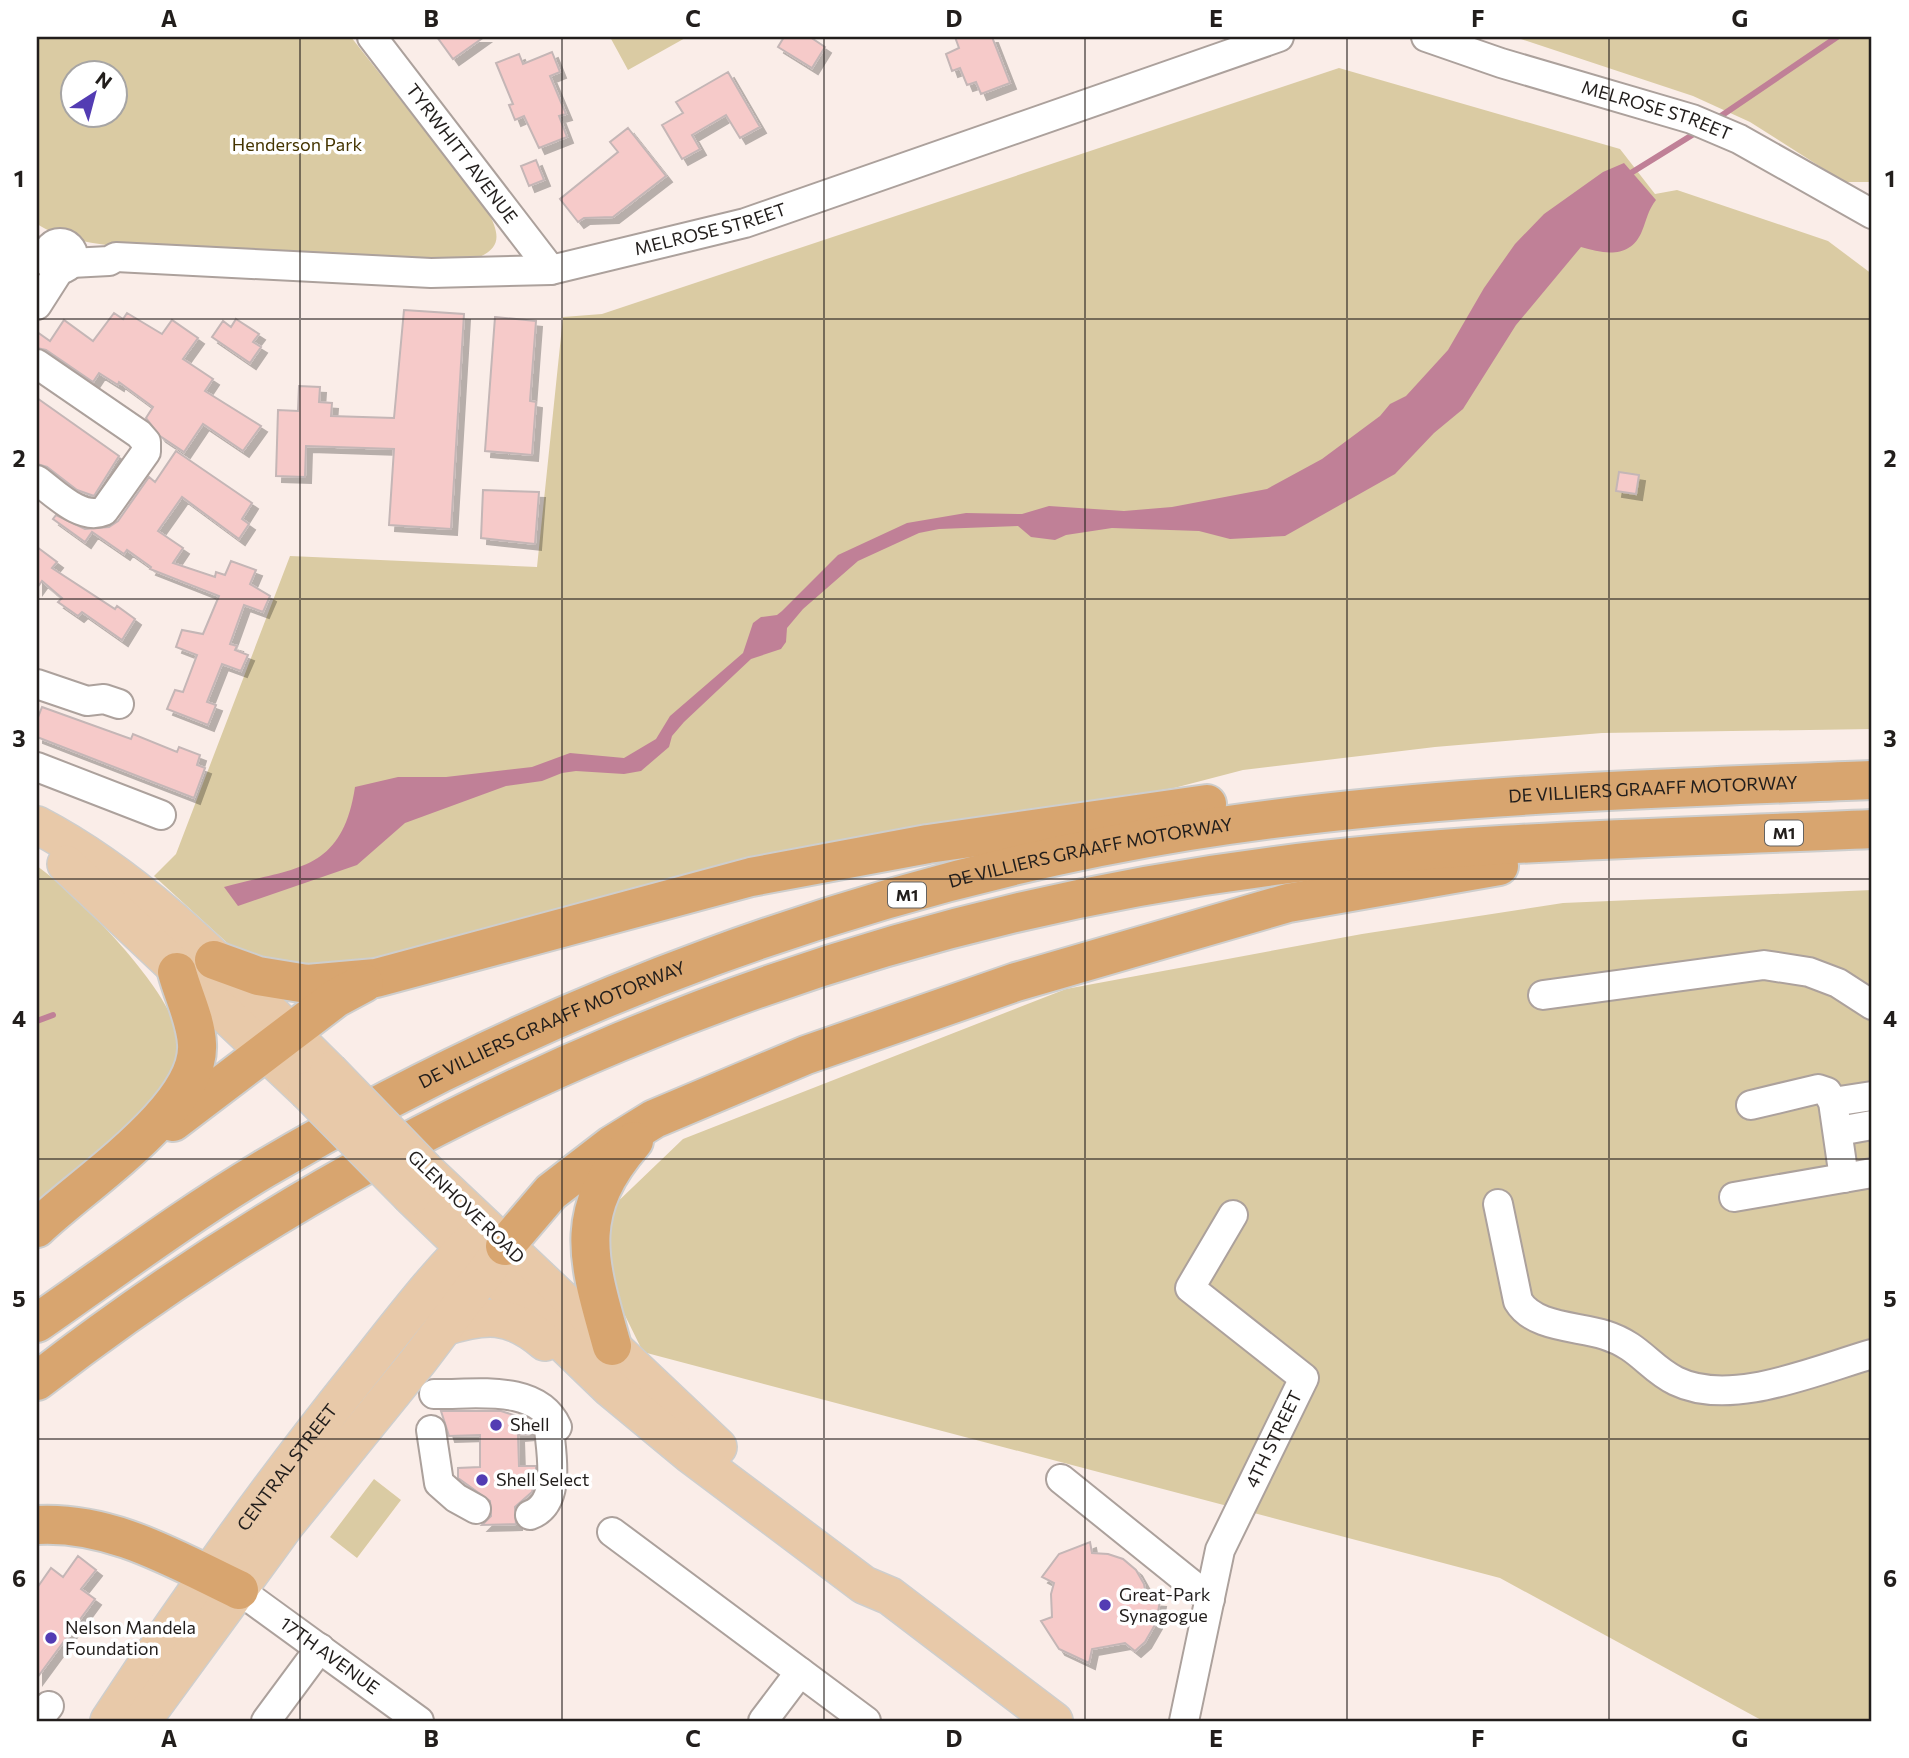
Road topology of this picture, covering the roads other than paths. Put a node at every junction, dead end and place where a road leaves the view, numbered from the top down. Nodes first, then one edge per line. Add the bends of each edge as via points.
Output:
1 (372, 37) edge
2 (1279, 37) edge
3 (1426, 37) edge
4 (1872, 214) edge
5 (51, 257) edge
6 (551, 270) junction
7 (37, 305) edge
8 (39, 370) edge
9 (37, 480) edge
10 (37, 684) edge
11 (119, 705) dead end
12 (37, 767) edge
13 (1872, 780) edge
14 (1336, 812) junction
15 (161, 815) dead end
16 (37, 825) edge
17 (1872, 829) edge
18 (1695, 837) junction
19 (37, 843) edge
20 (126, 899) junction
21 (190, 960) junction
22 (376, 978) junction
23 (1543, 995) dead end
24 (1872, 1005) edge
25 (278, 1044) junction
26 (1872, 1096) edge
27 (1833, 1102) junction
28 (1751, 1105) dead end
29 (654, 1119) junction
30 (1872, 1125) edge
31 (1839, 1131) junction
32 (110, 1165) junction
33 (1872, 1173) edge
34 (1844, 1178) junction
35 (1734, 1197) dead end
36 (1498, 1204) dead end
37 (1233, 1214) dead end
38 (37, 1228) edge
39 (486, 1247) junction
40 (37, 1323) edge
41 (444, 1326) junction
42 (596, 1353) junction
43 (1872, 1354) edge
44 (37, 1381) edge
45 (434, 1394) dead end
46 (431, 1430) dead end
47 (1061, 1479) dead end
48 (476, 1509) dead end
49 (530, 1515) dead end
50 (37, 1525) edge
51 (612, 1532) dead end
52 (223, 1583) junction
53 (1210, 1600) junction
54 (320, 1648) junction
55 (800, 1672) junction
56 (109, 1721) edge
57 (142, 1721) edge
58 (266, 1721) edge
59 (419, 1721) edge
60 (763, 1721) edge
61 (866, 1721) edge
62 (1054, 1721) edge
63 (1184, 1721) edge

1 - 6 street, TYRWHITT AVENUE
2 - 6 street, MELROSE STREET via 745,223
3 - 4 street, MELROSE STREET via 1692,119 1739,139
5 - 6 street, MELROSE STREET via 431,274
5 - 7 street
8 - 9 street via 139,434 146,442 146,452 104,511 95,515 84,513
10 - 11 street via 87,701 107,699
12 - 15 street
13 - 14 highway, DE VILLIERS GRAAFF MOTORWAY / M1 via 1515,796
14 - 22 highway via 1311,797 1279,796 928,844 751,877
14 - 40 highway, DE VILLIERS GRAAFF MOTORWAY / M1 via 1188,831 1010,868 797,928 616,994 369,1111 264,1170
16 - 20 main road, GLENHOVE ROAD via 93,858
17 - 18 highway, M1
18 - 29 highway via 1585,850 1288,903 1100,956 918,1015 806,1055
18 - 44 highway, M1 via 1405,851 1159,883 949,931 794,977 635,1034 390,1151 231,1243
19 - 20 main road, GLENHOVE ROAD via 85,880
20 - 21 main road, GLENHOVE ROAD
21 - 22 highway via 307,984
21 - 25 main road, GLENHOVE ROAD
21 - 32 highway via 197,1063 193,1076 173,1106
22 - 25 highway via 336,998
23 - 24 street via 1764,965 1809,972 1838,983
25 - 32 highway via 205,1101
25 - 39 main road, GLENHOVE ROAD, bridge
26 - 27 street
27 - 28 street via 1827,1092 1818,1089
27 - 31 street
29 - 39 highway via 612,1144
29 - 42 highway via 603,1185 590,1226
30 - 31 street
31 - 34 street
32 - 38 highway
33 - 34 street
34 - 35 street
36 - 43 street via 1522,1309 1542,1320 1594,1331 1631,1346 1678,1382 1706,1390 1742,1390
37 - 53 street, 4TH STREET via 1190,1288 1304,1378 1220,1550
39 - 41 main road, CENTRAL STREET
39 - 42 main road, GLENHOVE ROAD
39 - 52 main road, CENTRAL STREET via 321,1423
41 - 42 main road via 486,1318 517,1322 562,1354
41 - 52 main road, CENTRAL STREET via 286,1524
42 - 62 main road, GLENHOVE ROAD via 878,1579 890,1596
45 - 49 street via 522,1396 551,1413 549,1493 540,1510
46 - 48 street via 439,1483
47 - 53 street
50 - 52 highway via 114,1532
51 - 55 street
52 - 54 street, 17TH AVENUE
52 - 56 main road, CENTRAL STREET
52 - 57 main road, CENTRAL STREET
53 - 63 street, 4TH STREET
54 - 58 street
54 - 59 street, 17TH AVENUE
55 - 60 street
55 - 61 street

